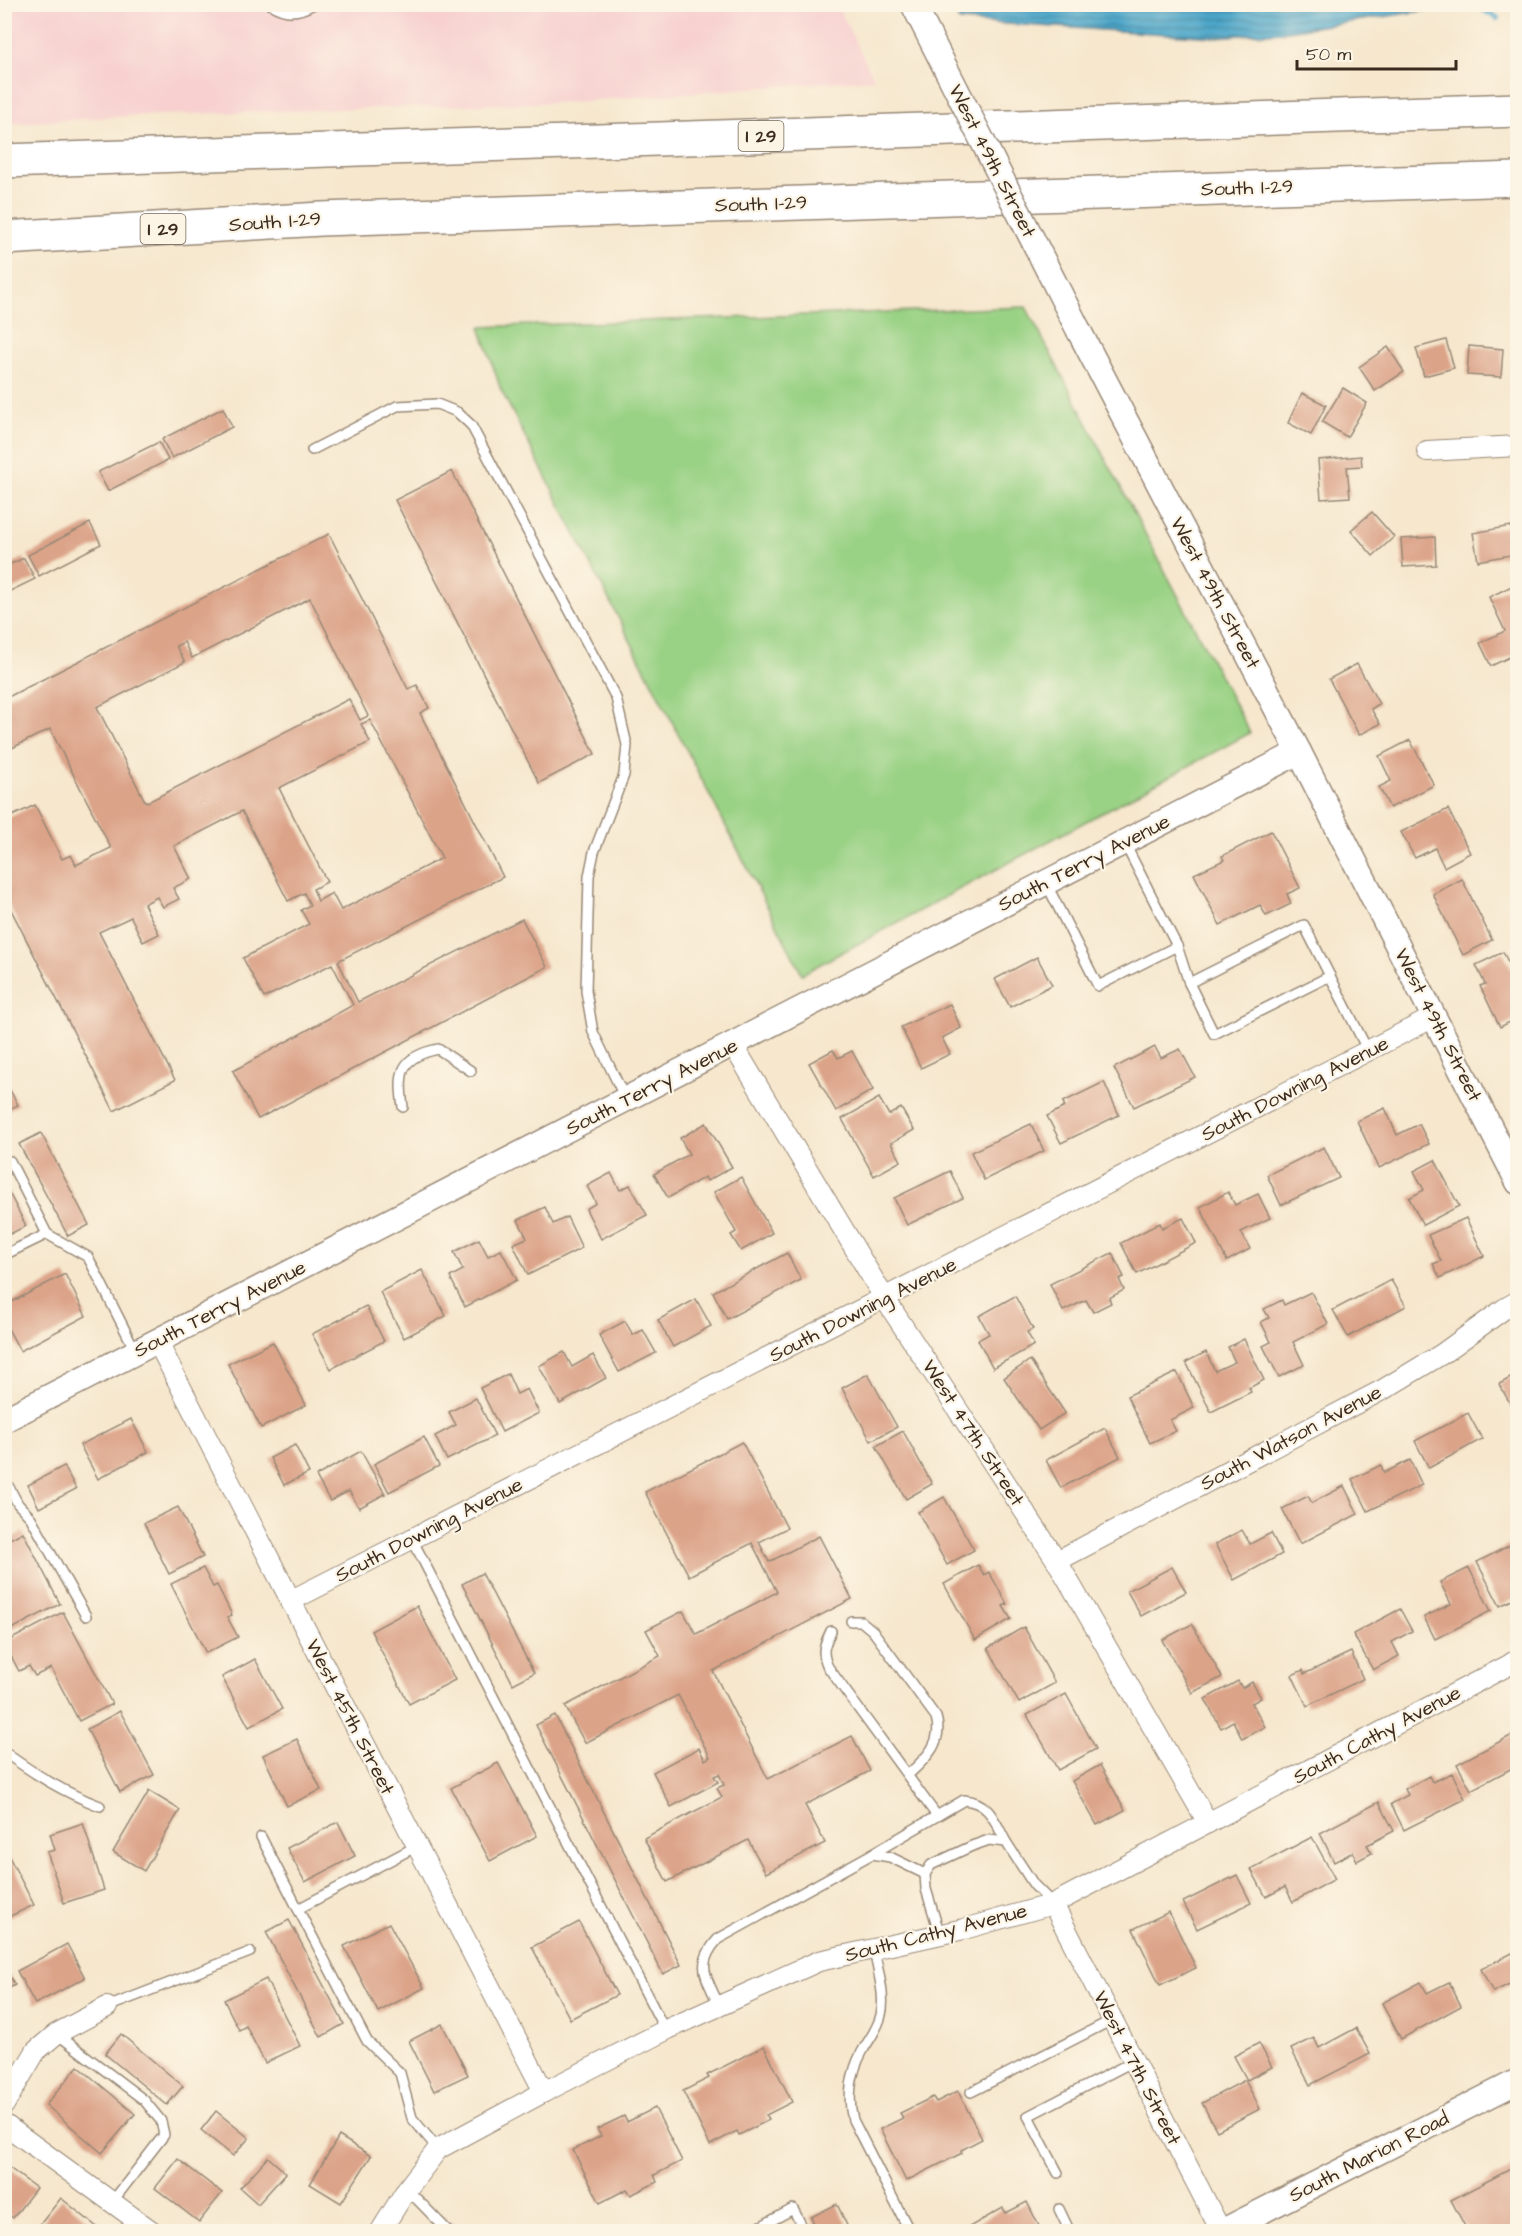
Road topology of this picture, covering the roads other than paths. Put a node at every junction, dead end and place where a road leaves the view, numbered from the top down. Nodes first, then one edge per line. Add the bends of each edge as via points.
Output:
1 (270, 4) edge
2 (314, 4) edge
3 (913, 4) edge
4 (1518, 110) edge
5 (4, 161) edge
6 (1518, 179) edge
7 (4, 238) edge
8 (1518, 446) edge
9 (312, 450) dead end
10 (1427, 451) dead end
11 (1299, 752) junction
12 (1125, 842) junction
13 (1046, 883) junction
14 (1177, 946) junction
15 (1330, 976) junction
16 (1189, 983) junction
17 (1434, 1017) junction
18 (733, 1045) junction
19 (1368, 1051) junction
20 (471, 1071) dead end
21 (626, 1100) junction
22 (403, 1107) dead end
23 (4, 1164) edge
24 (1518, 1182) edge
25 (47, 1234) junction
26 (4, 1255) edge
27 (885, 1299) junction
28 (1518, 1301) edge
29 (157, 1341) junction
30 (136, 1352) junction
31 (4, 1420) edge
32 (4, 1478) edge
33 (412, 1539) junction
34 (1057, 1561) junction
35 (290, 1601) junction
36 (86, 1616) dead end
37 (851, 1621) dead end
38 (831, 1631) dead end
39 (1518, 1659) edge
40 (4, 1752) edge
41 (908, 1775) junction
42 (100, 1806) dead end
43 (937, 1816) junction
44 (1208, 1823) junction
45 (261, 1837) dead end
46 (1006, 1842) junction
47 (417, 1846) junction
48 (872, 1854) junction
49 (925, 1874) junction
50 (1053, 1904) junction
51 (298, 1909) junction
52 (940, 1935) junction
53 (874, 1949) junction
54 (250, 1952) dead end
55 (719, 2006) junction
56 (107, 2007) joint
57 (1112, 2020) junction
58 (665, 2030) junction
59 (56, 2034) junction
60 (1134, 2061) junction
61 (1518, 2081) edge
62 (544, 2092) junction
63 (970, 2092) dead end
64 (4, 2105) edge
65 (4, 2124) edge
66 (438, 2149) junction
67 (1058, 2173) dead end
68 (407, 2189) junction
69 (112, 2202) junction
70 (1059, 2209) dead end
71 (153, 2232) edge
72 (380, 2232) edge
73 (449, 2232) edge
74 (750, 2232) edge
75 (805, 2232) edge
76 (910, 2232) edge
77 (1070, 2232) edge
78 (1221, 2232) edge

1 - 2 lane via 300,12
3 - 11 street, West 49th Street, bridge
4 - 5 highway, I 29
6 - 7 highway, South I-29 / I 29 via 321,219
8 - 10 street
9 - 21 lane via 397,406 437,404 457,412 471,425 616,698 627,745 624,775 594,852 589,876 586,991 593,1032
11 - 12 street, South Terry Avenue
11 - 17 street, West 49th Street
12 - 13 street, South Terry Avenue
12 - 14 lane
13 - 14 lane via 1098,986
13 - 18 street, South Terry Avenue
14 - 16 lane
15 - 16 lane via 1304,925
15 - 16 lane via 1214,1034
15 - 19 lane
17 - 19 street, South Downing Avenue
17 - 24 street, West 49th Street
18 - 21 street, South Terry Avenue
18 - 27 street, West 47th Street
19 - 27 street, South Downing Avenue
20 - 22 lane via 438,1049 410,1060 402,1070 400,1083
21 - 29 street, South Terry Avenue
23 - 25 lane via 10,1161
25 - 26 lane
25 - 30 lane via 88,1257
27 - 33 street, South Downing Avenue
27 - 34 street, West 47th Street
28 - 34 street, South Watson Avenue via 1384,1389
29 - 30 street, South Terry Avenue
29 - 35 street, West 45th Street
30 - 31 street, South Terry Avenue
32 - 36 lane
33 - 35 street, South Downing Avenue
33 - 58 lane
34 - 44 street, West 47th Street
35 - 47 street, West 45th Street
37 - 41 lane via 861,1622 873,1631 936,1717 937,1740
38 - 41 lane via 823,1656 828,1667
39 - 44 street, South Cathy Avenue
40 - 42 lane via 70,1795
41 - 43 lane
43 - 46 lane via 964,1800 976,1801 986,1808
43 - 48 lane
44 - 50 street, South Cathy Avenue
45 - 51 lane
46 - 49 lane via 989,1840 972,1845 931,1865
46 - 50 lane via 1034,1885
47 - 51 lane
47 - 62 street, West 45th Street
48 - 49 lane via 890,1857
48 - 55 lane via 718,1939 706,1953 704,1970
49 - 52 lane
50 - 52 street, South Cathy Avenue
50 - 57 street, West 47th Street
51 - 66 lane via 367,2041 400,2073 412,2118
52 - 53 street, South Cathy Avenue
53 - 55 street, South Cathy Avenue via 819,1961
53 - 76 lane via 882,2013 854,2072 848,2104
54 - 56 lane
55 - 58 street, South Cathy Avenue
56 - 59 street
57 - 60 street, West 47th Street
57 - 63 lane
58 - 62 street, South Cathy Avenue
59 - 64 street via 36,2051
59 - 69 lane via 144,2100 161,2121 164,2135
60 - 67 lane via 1028,2115
60 - 78 street, West 47th Street
61 - 78 street, South Marion Road
62 - 66 street, South Cathy Avenue
65 - 69 street
66 - 68 street, South Cathy Avenue
68 - 72 street, South Cathy Avenue
68 - 73 lane
69 - 71 street
70 - 77 lane
74 - 75 lane via 794,2209

